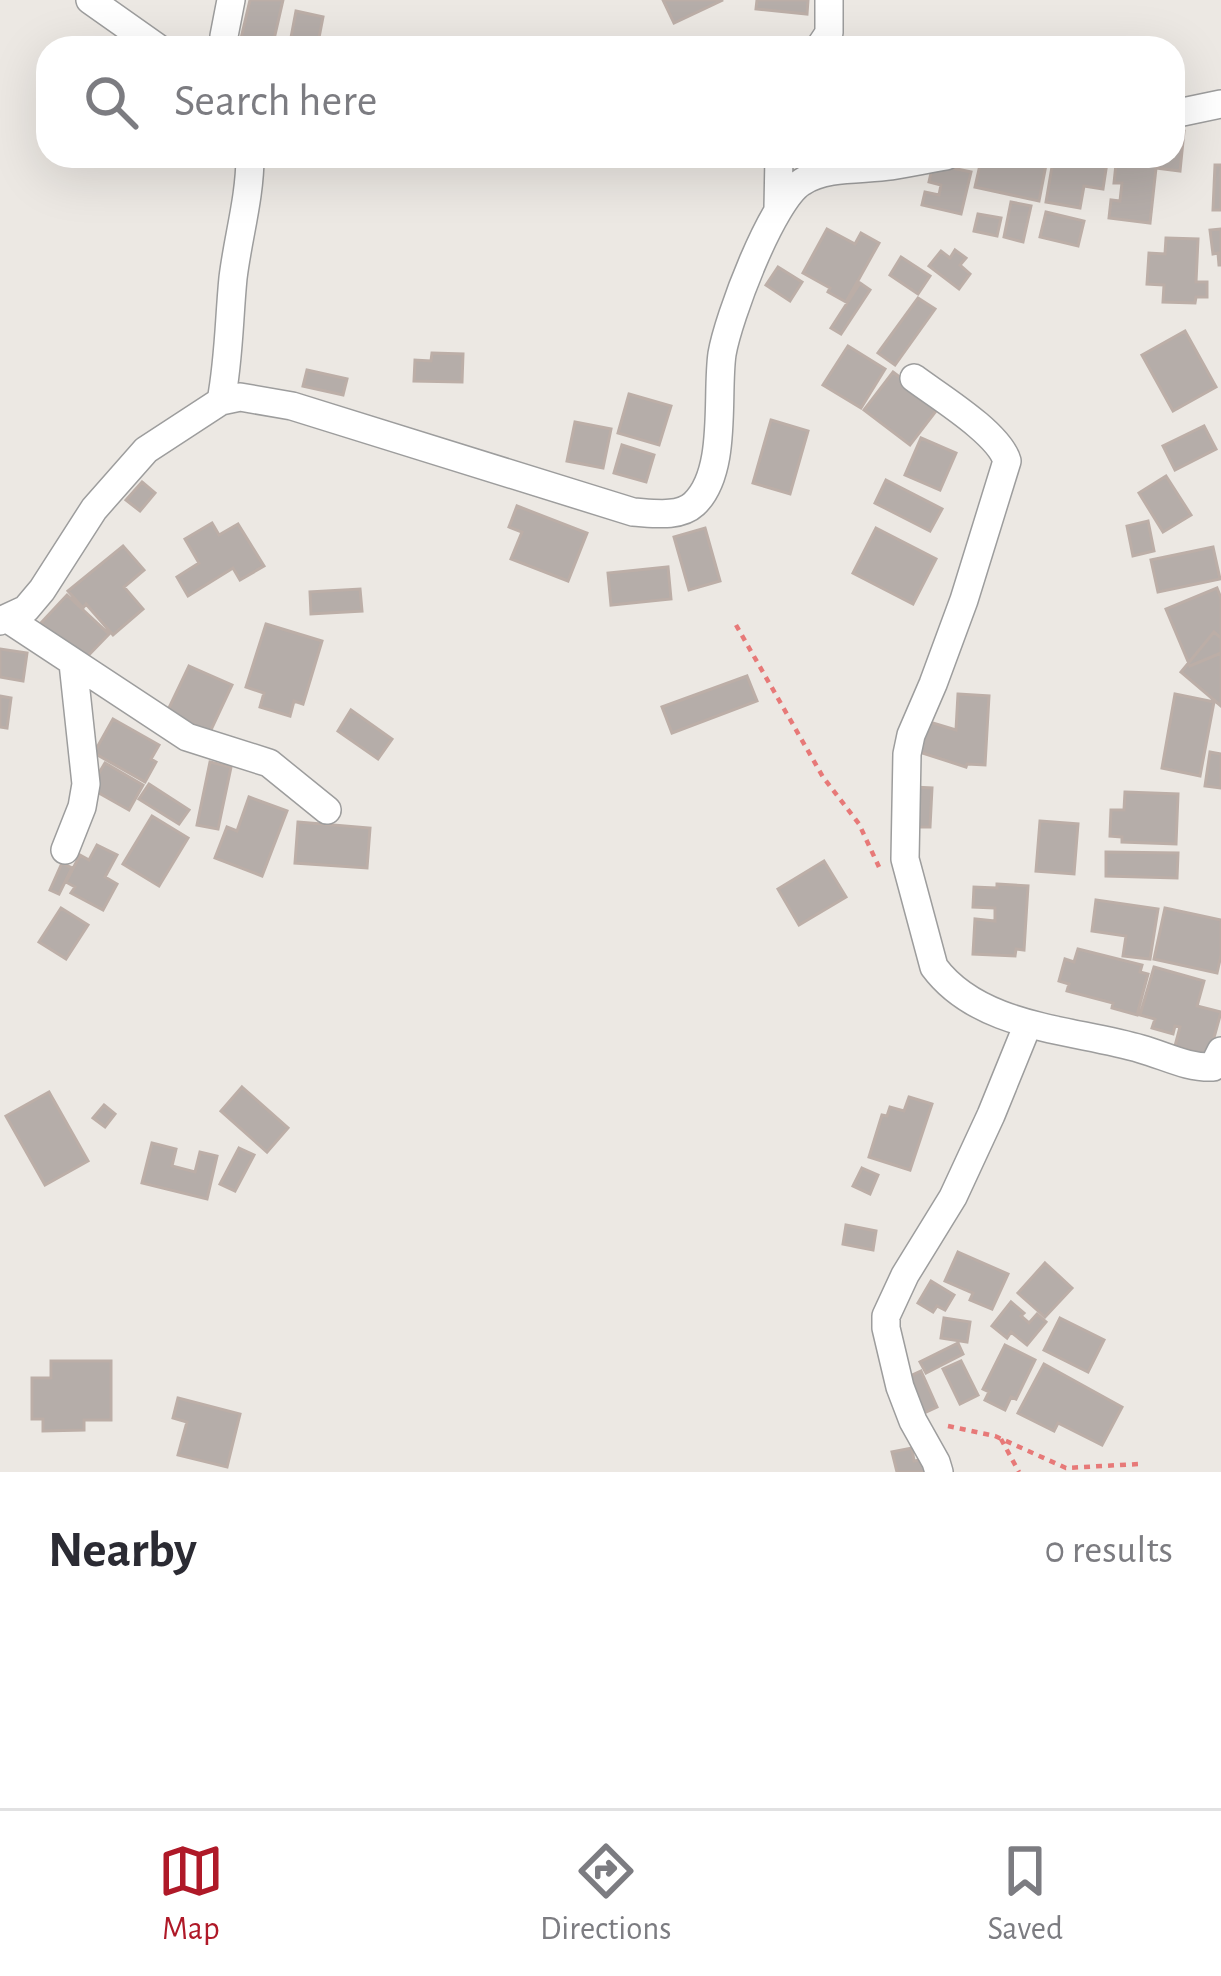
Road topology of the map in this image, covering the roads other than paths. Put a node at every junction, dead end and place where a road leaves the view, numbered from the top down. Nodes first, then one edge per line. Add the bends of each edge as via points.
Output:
1 (90, 0) edge
2 (231, 0) edge
3 (829, 0) edge
4 (141, 36) edge
5 (224, 36) edge
6 (827, 36) edge
7 (1221, 104) edge
8 (1185, 112) edge
9 (250, 168) edge
10 (779, 168) edge
11 (872, 168) edge
12 (778, 208) junction
13 (914, 378) dead end
14 (220, 400) junction
15 (4, 620) edge
16 (73, 663) junction
17 (327, 810) dead end
18 (65, 850) dead end
19 (1028, 1024) junction
20 (1221, 1052) edge
21 (939, 1472) edge

1 - 4 street
2 - 5 street
3 - 6 street
7 - 8 street
9 - 14 street
10 - 12 street
11 - 12 street via 804,180
12 - 14 street via 728,326 716,452 691,508 633,512 292,406
13 - 19 street via 986,433 1007,461 911,735 905,859 943,980
14 - 15 street via 146,450 94,509 42,590
15 - 16 street
16 - 17 street via 188,737 269,763
16 - 18 street via 86,784
19 - 20 street via 1195,1067 1214,1067
19 - 21 street via 953,1197 886,1316 900,1387

